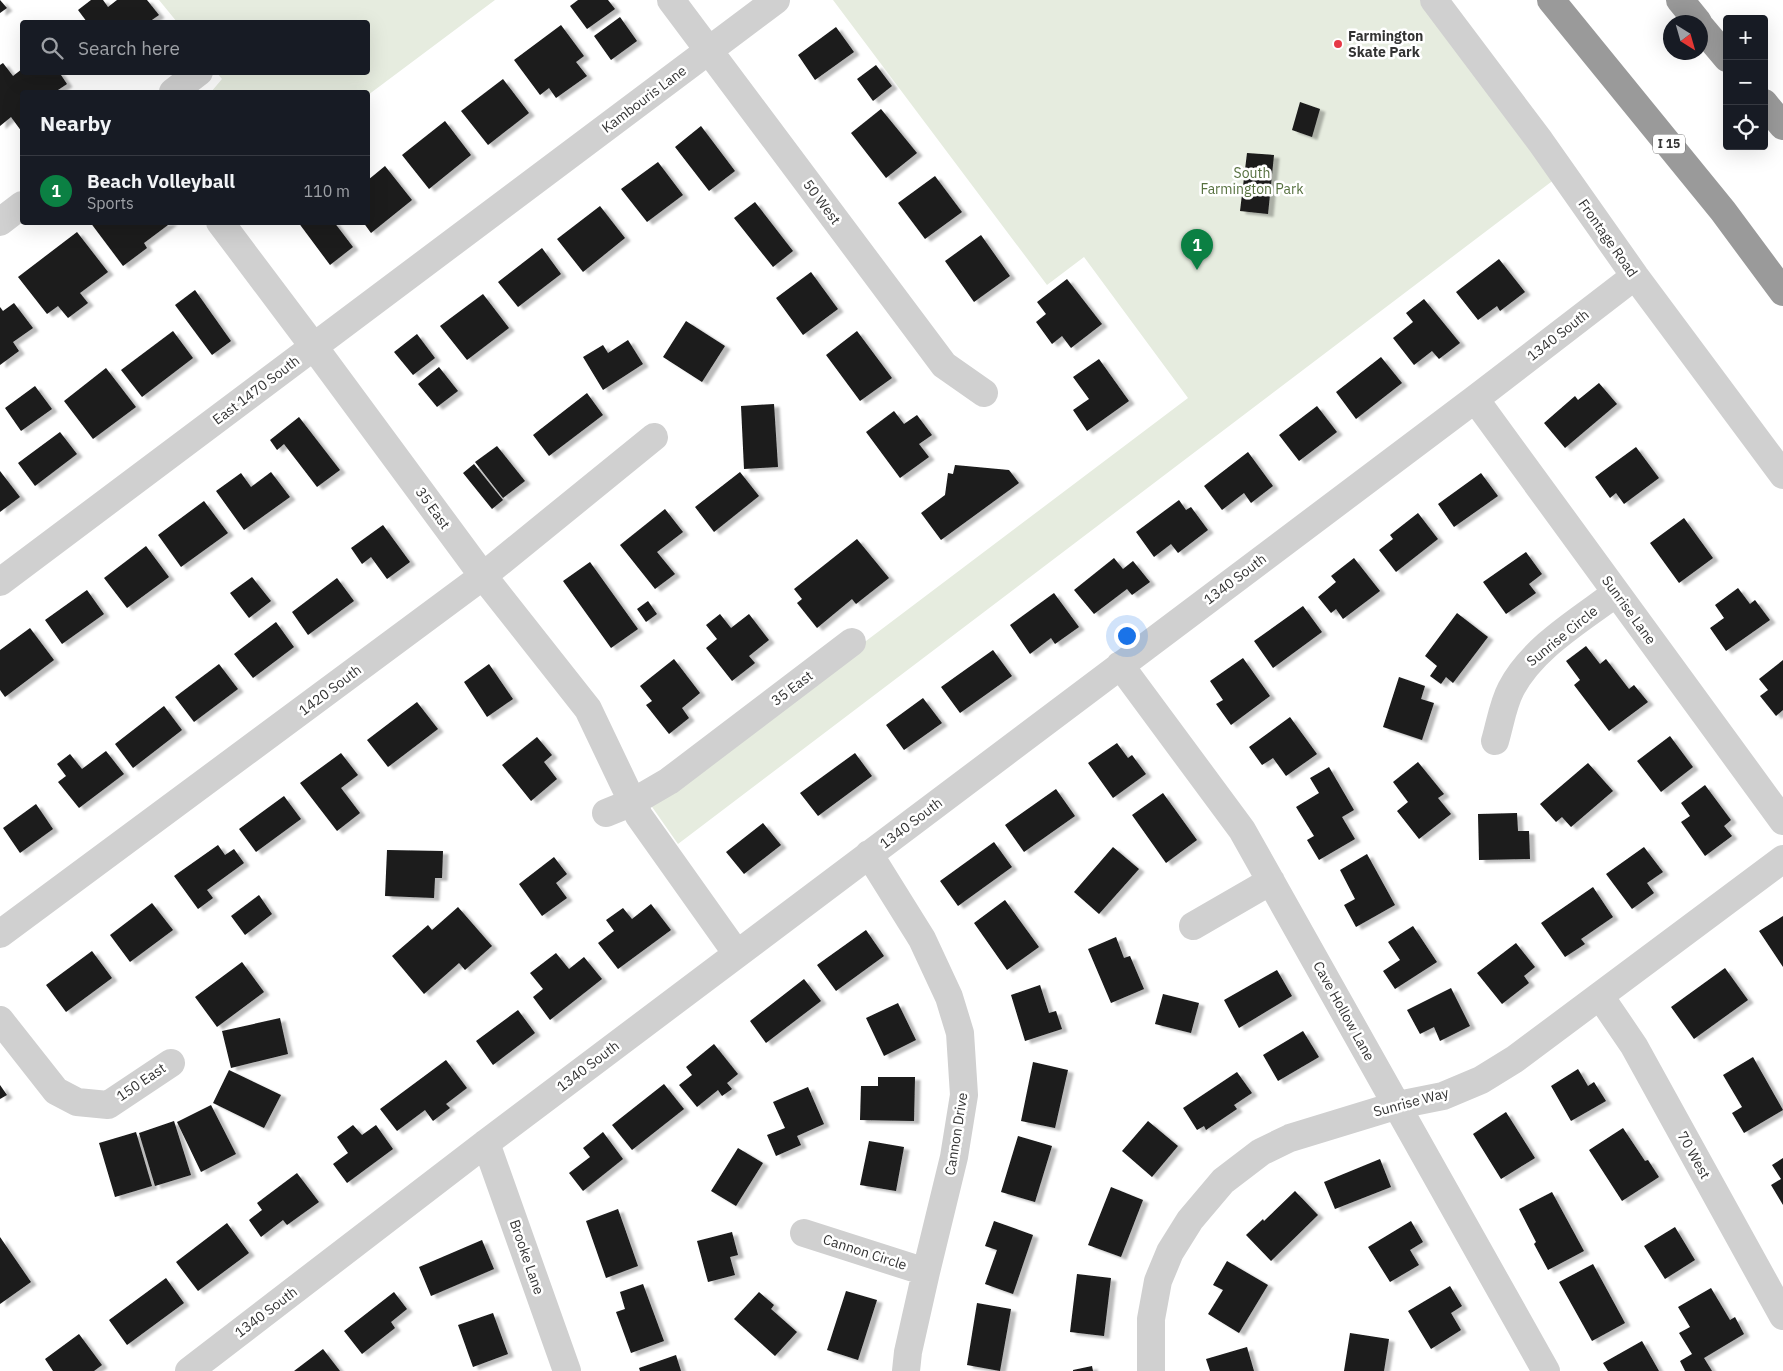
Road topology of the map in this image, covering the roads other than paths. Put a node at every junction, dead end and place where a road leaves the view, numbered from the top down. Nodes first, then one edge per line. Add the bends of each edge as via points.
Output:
1 (671, 0) edge
2 (776, 0) edge
3 (1434, 0) edge
4 (1551, 0) edge
5 (1680, 0) edge
6 (1692, 15) edge
7 (1708, 35) edge
8 (709, 50) junction
9 (1723, 53) edge
10 (195, 75) edge
11 (176, 90) edge
12 (1766, 105) edge
13 (1783, 126) edge
14 (511, 199) joint
15 (20, 207) edge
16 (0, 222) edge
17 (222, 225) edge
18 (1635, 276) junction
19 (1783, 292) edge
20 (314, 347) junction
21 (984, 393) dead end
22 (1476, 399) junction
23 (654, 438) dead end
24 (1783, 475) edge
25 (483, 576) junction
26 (0, 582) edge
27 (1616, 593) junction
28 (852, 642) dead end
29 (1120, 665) junction
30 (1495, 741) dead end
31 (633, 802) junction
32 (606, 813) dead end
33 (1783, 821) edge
34 (869, 854) junction
35 (1783, 859) edge
36 (1271, 881) junction
37 (1193, 926) dead end
38 (0, 934) edge
39 (737, 954) junction
40 (1600, 996) junction
41 (0, 1020) edge
42 (171, 1062) dead end
43 (1398, 1105) junction
44 (486, 1143) junction
45 (804, 1233) dead end
46 (926, 1272) junction
47 (1783, 1316) edge
48 (1538, 1368) edge
49 (188, 1371) edge
50 (567, 1371) edge
51 (906, 1371) edge
52 (1151, 1371) edge

1 - 8 street, 50 West
2 - 8 street, Kambouris Lane
3 - 18 street, Frontage Road via 1540,141
4 - 19 highway, I 15 via 1723,211
5 - 6 highway
7 - 9 highway
8 - 14 street, Kambouris Lane
8 - 21 street, 50 West via 944,364
10 - 11 street
12 - 13 highway
14 - 20 street, East 1470 South
15 - 16 street
17 - 20 street, 35 East
18 - 22 street, 1340 South
18 - 24 street, Frontage Road
20 - 25 street, 35 East
20 - 26 street, East 1470 South
22 - 27 street, Sunrise Lane
22 - 29 street, 1340 South
23 - 25 street, 1420 South
25 - 31 street, 35 East via 588,709
25 - 38 street, 1420 South
27 - 30 street, Sunrise Circle via 1525,666 1510,690
27 - 33 street, Sunrise Lane
28 - 31 street, 35 East via 669,781
29 - 34 street, 1340 South
29 - 36 street, Cave Hollow Lane via 1242,830
31 - 32 street, 35 East
31 - 39 street, 35 East via 639,816
34 - 39 street, 1340 South
34 - 46 street, Cannon Drive via 922,939 949,997 960,1033 964,1095 954,1156
35 - 40 street, Sunrise Way
36 - 37 street
36 - 43 street, Cave Hollow Lane
39 - 44 street, 1340 South
40 - 43 street, Sunrise Way via 1516,1059 1481,1080 1443,1096
40 - 47 street, 70 West via 1634,1046
41 - 42 street, 150 East via 56,1091 78,1102 108,1105
43 - 48 street, Cave Hollow Lane
43 - 52 street, Sunrise Way via 1290,1138 1261,1152 1223,1181 1190,1220 1170,1252 1158,1281 1151,1319
44 - 49 street, 1340 South
44 - 50 street, Brooke Lane
45 - 46 street, Cannon Circle
46 - 51 street, Cannon Drive

